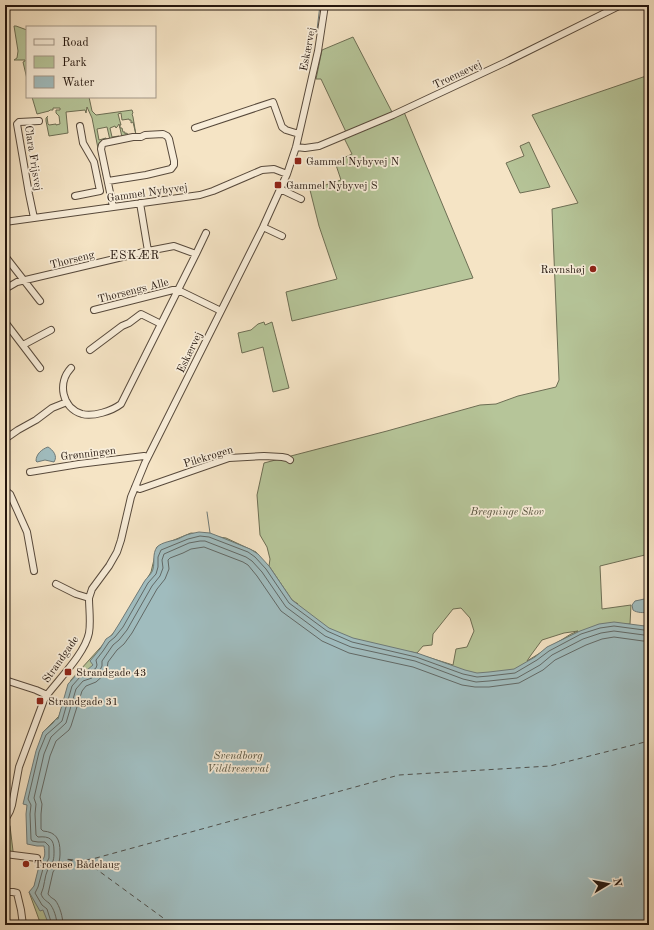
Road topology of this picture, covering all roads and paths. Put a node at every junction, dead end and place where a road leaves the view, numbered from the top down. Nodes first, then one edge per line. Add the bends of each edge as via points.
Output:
1 (325, 5) edge
2 (621, 5) edge
3 (39, 120) dead end
4 (80, 126) dead end
5 (195, 128) dead end
6 (299, 134) junction
7 (296, 147) junction
8 (287, 174) junction
9 (108, 181) junction
10 (99, 183) junction
11 (280, 190) junction
12 (75, 196) dead end
13 (300, 199) dead end
14 (140, 203) junction
15 (113, 207) junction
16 (34, 218) junction
17 (5, 222) edge
18 (263, 226) junction
19 (206, 233) dead end
20 (282, 236) dead end
21 (148, 251) junction
22 (196, 254) junction
23 (5, 256) edge
24 (24, 281) junction
25 (5, 289) edge
26 (178, 290) junction
27 (40, 301) dead end
28 (94, 310) dead end
29 (220, 311) junction
30 (5, 322) edge
31 (161, 324) junction
32 (51, 330) dead end
33 (23, 345) junction
34 (90, 350) dead end
35 (40, 368) dead end
36 (71, 368) dead end
37 (67, 402) junction
38 (5, 439) edge
39 (148, 457) junction
40 (290, 460) dead end
41 (30, 472) dead end
42 (134, 487) junction
43 (5, 490) edge
44 (34, 571) dead end
45 (56, 584) dead end
46 (89, 598) junction
47 (5, 680) edge
48 (47, 695) junction
49 (5, 820) edge
50 (5, 854) edge
51 (37, 858) dead end
52 (5, 892) edge
53 (23, 925) edge

1 - 6 street, Eskærvej via 318,51
2 - 7 street, Troensevej via 393,115 319,146
3 - 16 street, Clara Frijsvej via 18,124
4 - 10 street via 83,143 94,162
5 - 6 street via 273,102 282,127
6 - 7 street, Eskærvej
7 - 8 street, Eskærvej
8 - 11 street, Eskærvej
8 - 14 street, Gammel Nybyvej via 274,169 262,170 206,193
9 - 9 street via 102,144 134,137 163,134 168,137 174,161 171,169
9 - 10 street
9 - 15 street
10 - 12 street via 100,191
11 - 13 street
11 - 18 street, Eskærvej
14 - 15 street, Gammel Nybyvej
14 - 21 street
15 - 16 street, Gammel Nybyvej
16 - 17 street, Gammel Nybyvej
18 - 20 street
18 - 29 street, Eskærvej
19 - 22 street
21 - 22 street, Thorseng via 174,246
21 - 24 street, Thorseng
22 - 26 street
23 - 24 street
24 - 25 street, Thorseng
24 - 27 street
26 - 28 street, Thorsengs Alle
26 - 29 street
26 - 31 street
29 - 39 street, Eskærvej
30 - 33 street
31 - 34 street via 141,314
31 - 37 street via 117,408 86,415 77,412
32 - 33 street
33 - 35 street
36 - 37 street via 65,375 63,384 63,394
37 - 38 street via 52,408
39 - 41 street, Grønningen
39 - 42 street, Eskærvej
40 - 42 street, Pilekrogen via 264,456 228,458 140,489
42 - 46 street, Strandgade via 119,548 92,589
43 - 44 street via 10,494 27,532
45 - 46 street
46 - 48 street, Strandgade via 89,628 83,647
47 - 48 street
48 - 49 street, Strandgade via 18,767 12,805
50 - 51 street
52 - 53 street via 18,894

